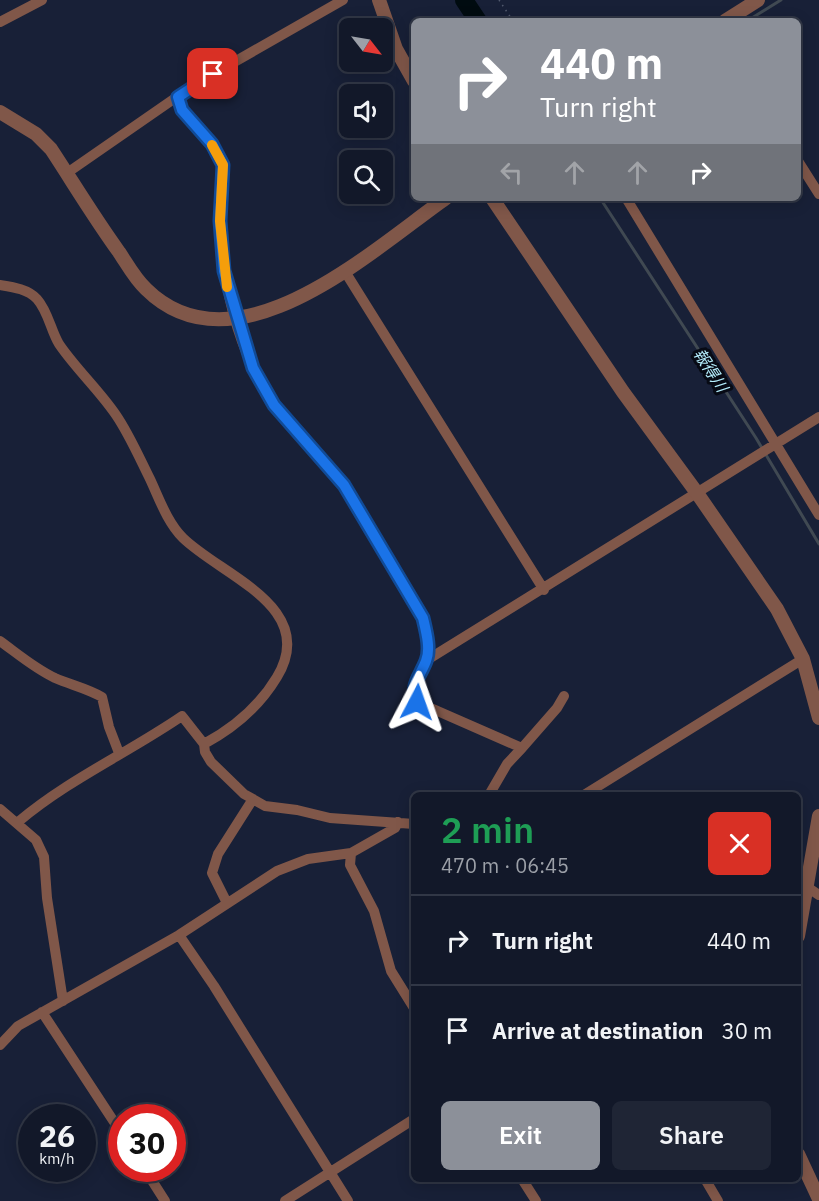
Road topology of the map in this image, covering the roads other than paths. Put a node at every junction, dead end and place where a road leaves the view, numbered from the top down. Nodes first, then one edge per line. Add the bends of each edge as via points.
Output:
1 (42, 0) edge
2 (343, 0) edge
3 (379, 0) edge
4 (758, 0) edge
5 (730, 18) edge
6 (0, 22) edge
7 (411, 76) edge
8 (178, 97) junction
9 (0, 112) edge
10 (801, 166) edge
11 (67, 173) junction
12 (819, 194) edge
13 (442, 201) edge
14 (494, 201) edge
15 (628, 201) edge
16 (344, 270) junction
17 (0, 285) edge
18 (237, 320) junction
19 (819, 417) edge
20 (773, 446) junction
21 (697, 493) junction
22 (819, 515) edge
23 (544, 590) junction
24 (0, 641) edge
25 (803, 658) junction
26 (427, 660) junction
27 (564, 696) dead end
28 (819, 718) edge
29 (204, 744) junction
30 (522, 748) junction
31 (119, 753) junction
32 (491, 792) edge
33 (589, 792) edge
34 (252, 799) junction
35 (0, 809) edge
36 (819, 816) edge
37 (18, 822) junction
38 (398, 822) junction
39 (411, 824) edge
40 (351, 854) junction
41 (808, 892) edge
42 (227, 903) junction
43 (801, 923) edge
44 (178, 935) junction
45 (63, 1001) junction
46 (411, 1003) edge
47 (42, 1012) junction
48 (0, 1045) edge
49 (108, 1113) edge
50 (411, 1121) edge
51 (801, 1160) edge
52 (330, 1173) junction
53 (153, 1182) edge
54 (524, 1182) edge
55 (707, 1182) edge
56 (819, 1199) edge
57 (165, 1201) edge
58 (285, 1201) edge
59 (348, 1201) edge
60 (536, 1201) edge
61 (718, 1201) edge

1 - 6 street
2 - 8 street
3 - 7 street via 396,49
4 - 5 street
8 - 11 street
8 - 18 street via 182,110 212,144 223,165 220,221 224,271
9 - 11 street via 36,134
10 - 12 street
11 - 18 street via 146,289 185,314
13 - 16 street
14 - 21 street via 623,392
15 - 20 street
16 - 18 street via 300,297
16 - 23 street
17 - 29 street via 18,287 37,299 73,365 115,414 181,536 259,595 278,615 287,632 288,655 268,692 246,716
18 - 26 street via 253,368 274,405 344,485 423,618
19 - 20 street
20 - 21 street
20 - 22 street
21 - 23 street
21 - 25 street via 777,609
23 - 26 street
24 - 31 street via 54,678 84,686 102,697
25 - 28 street
25 - 33 street
26 - 30 street via 415,681 417,702
27 - 30 street
29 - 31 street via 182,716
29 - 34 street via 211,762
30 - 32 street
31 - 37 street via 52,794
34 - 38 street via 265,806 330,818
34 - 42 street via 218,854 212,873
35 - 37 street
36 - 41 street
37 - 45 street via 36,840 44,857
38 - 39 street
38 - 40 street via 396,828
40 - 42 street via 308,859 277,871
40 - 46 street via 350,865 374,911 391,971
41 - 43 street
42 - 44 street
44 - 45 street
44 - 52 street
45 - 47 street
47 - 48 street via 7,1034
47 - 49 street
50 - 52 street
51 - 56 street
52 - 58 street
52 - 59 street
53 - 57 street
54 - 60 street
55 - 61 street

